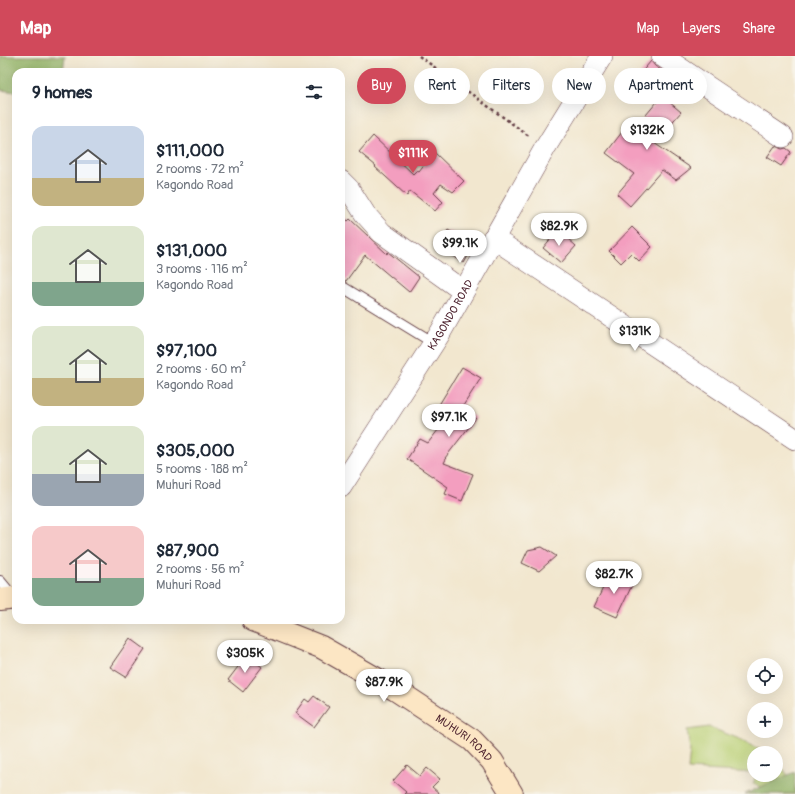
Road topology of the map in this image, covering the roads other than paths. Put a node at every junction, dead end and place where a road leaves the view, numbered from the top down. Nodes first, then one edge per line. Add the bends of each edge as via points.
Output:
1 (602, 56) edge
2 (662, 56) edge
3 (783, 137) dead end
4 (345, 186) edge
5 (493, 238) junction
6 (345, 288) edge
7 (463, 291) junction
8 (434, 343) junction
9 (795, 439) edge
10 (345, 481) edge
11 (0, 581) edge
12 (10, 598) edge
13 (264, 624) edge
14 (512, 794) edge

1 - 5 street, KAGONDO ROAD
2 - 3 street
4 - 7 street via 382,233
5 - 7 street, KAGONDO ROAD
5 - 9 street
6 - 8 lane
7 - 8 street, KAGONDO ROAD
8 - 10 street, KAGONDO ROAD
11 - 12 lane
13 - 14 main road, MUHURI ROAD via 321,647 396,690 472,740 492,761

